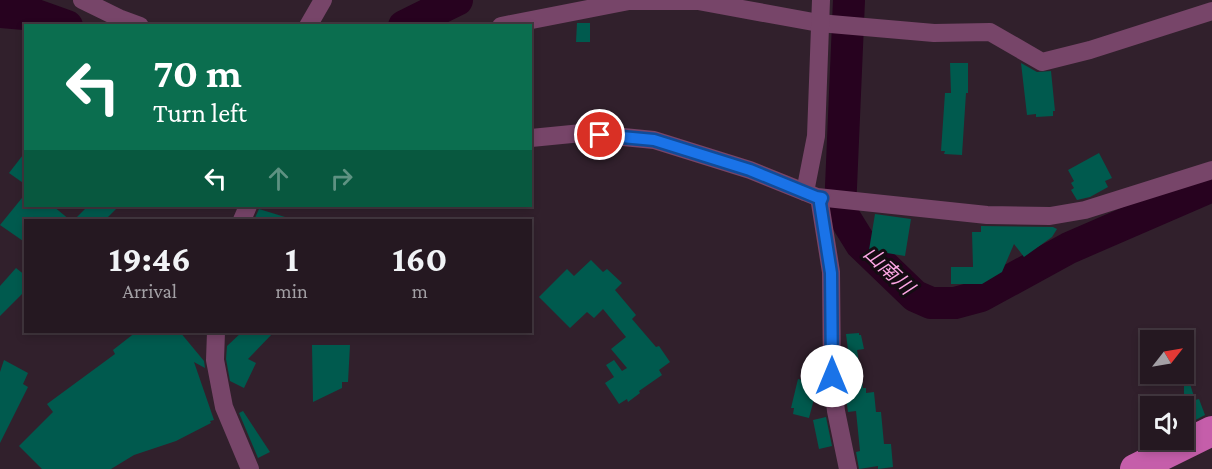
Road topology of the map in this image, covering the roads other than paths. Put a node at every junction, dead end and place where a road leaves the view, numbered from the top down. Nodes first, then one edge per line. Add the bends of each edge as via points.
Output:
1 (82, 0) edge
2 (323, 0) edge
3 (820, 0) edge
4 (1212, 11) edge
5 (819, 23) junction
6 (135, 24) edge
7 (309, 24) edge
8 (511, 24) edge
9 (532, 138) edge
10 (1212, 170) edge
11 (814, 195) junction
12 (216, 333) edge
13 (1212, 431) edge
14 (250, 469) edge
15 (848, 469) edge
16 (1135, 469) edge

1 - 6 street
2 - 7 street
3 - 5 street
4 - 5 street via 1042,62 990,32 934,33
5 - 8 street via 698,1 629,1
5 - 11 street
9 - 11 street via 582,133 654,140
10 - 11 street via 1086,210 1050,216 987,215
11 - 15 street via 820,203 831,273 832,376
12 - 14 street via 215,360 224,407
13 - 16 main road

